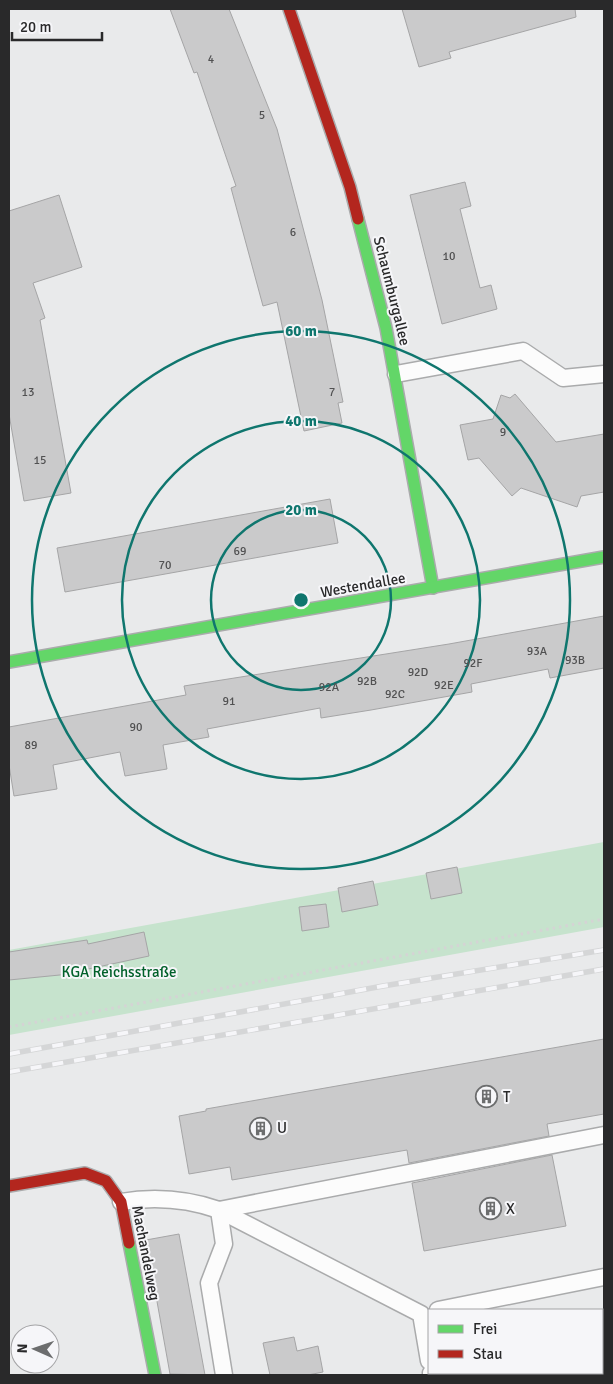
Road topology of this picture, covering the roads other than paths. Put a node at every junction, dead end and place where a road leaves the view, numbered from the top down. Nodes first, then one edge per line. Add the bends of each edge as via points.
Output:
1 (289, 9) edge
2 (396, 374) junction
3 (604, 374) edge
4 (604, 557) edge
5 (433, 588) junction
6 (9, 662) edge
7 (604, 1135) edge
8 (9, 1186) edge
9 (122, 1202) junction
10 (220, 1210) junction
11 (604, 1277) edge
12 (443, 1309) edge
13 (425, 1313) edge
14 (428, 1350) edge
15 (154, 1375) edge
16 (224, 1375) edge

1 - 2 street, Schaumburgallee via 350,187
2 - 3 lane via 523,351 563,378
2 - 5 street, Schaumburgallee
4 - 5 street, Westendallee
5 - 6 street, Westendallee
7 - 10 lane
8 - 9 street, Machandelweg via 85,1173 106,1181
9 - 10 lane via 162,1198
9 - 15 street, Machandelweg
10 - 13 lane
10 - 16 lane via 224,1244 210,1282
11 - 12 lane
13 - 14 lane

